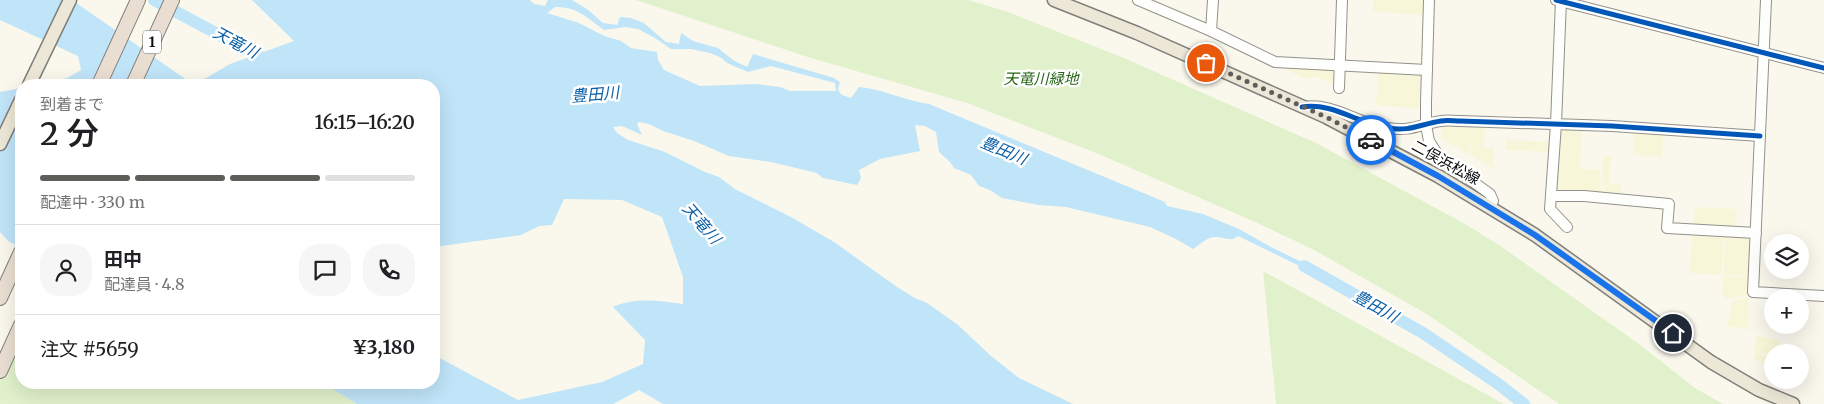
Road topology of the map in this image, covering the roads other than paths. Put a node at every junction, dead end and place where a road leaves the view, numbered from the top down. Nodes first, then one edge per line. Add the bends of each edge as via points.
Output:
1 (70, 0) edge
2 (138, 0) edge
3 (172, 0) edge
4 (1054, 0) edge
5 (1138, 0) edge
6 (1213, 0) edge
7 (1342, 0) edge
8 (1429, 0) edge
9 (1559, 0) edge
10 (1766, 0) edge
11 (1211, 32) junction
12 (1764, 52) junction
13 (1340, 65) junction
14 (1824, 68) edge
15 (1427, 70) junction
16 (31, 79) edge
17 (102, 79) edge
18 (136, 79) edge
19 (1340, 88) dead end
20 (1302, 107) junction
21 (15, 113) edge
22 (1556, 124) junction
23 (1426, 125) junction
24 (1760, 136) junction
25 (0, 144) edge
26 (1552, 196) junction
27 (1490, 207) junction
28 (1566, 228) dead end
29 (1756, 233) junction
30 (15, 265) edge
31 (1824, 296) edge
32 (0, 298) edge
33 (15, 338) edge
34 (0, 371) edge
35 (1793, 404) edge

1 - 16 main road
2 - 17 highway, 1
3 - 18 highway, 1
4 - 20 main road, 二俣浜松線 via 1137,33
5 - 11 street
6 - 11 street
7 - 13 street
8 - 15 street
9 - 12 street
9 - 22 street
10 - 12 street
11 - 13 street via 1275,62
12 - 14 street
12 - 24 street
13 - 15 street
13 - 19 street
15 - 23 street
20 - 23 street via 1320,106 1386,128 1410,129
20 - 27 main road, 二俣浜松線 via 1438,176
21 - 25 main road
22 - 23 street via 1441,121
22 - 24 street
22 - 26 street
23 - 27 street via 1429,141 1440,158 1490,194 1493,201
24 - 29 street
26 - 28 street via 1550,209
26 - 29 street via 1669,204 1667,228
27 - 35 main road, 二俣浜松線 via 1535,235 1711,362 1759,390
29 - 31 street via 1753,292
30 - 32 highway
33 - 34 highway

